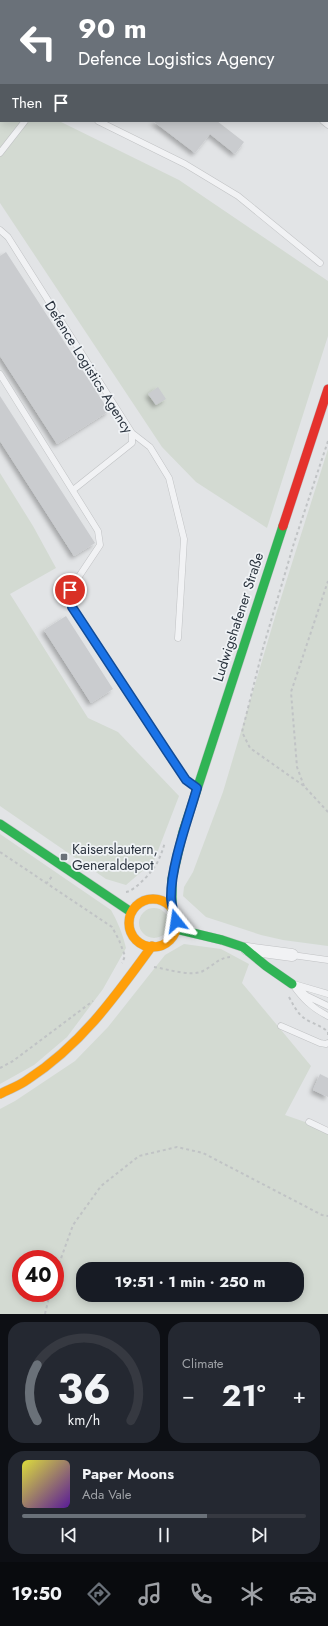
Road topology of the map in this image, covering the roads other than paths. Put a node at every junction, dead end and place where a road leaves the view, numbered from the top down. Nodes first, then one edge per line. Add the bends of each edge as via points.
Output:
1 (24, 122) edge
2 (100, 122) edge
3 (0, 153) edge
4 (0, 230) edge
5 (320, 263) dead end
6 (0, 374) edge
7 (328, 389) edge
8 (132, 433) junction
9 (73, 490) junction
10 (178, 638) dead end
11 (197, 788) junction
12 (0, 824) edge
13 (177, 854) junction
14 (151, 899) junction
15 (172, 909) junction
16 (131, 912) junction
17 (176, 929) junction
18 (132, 935) junction
19 (152, 946) junction
20 (247, 949) junction
21 (292, 955) joint
22 (328, 960) edge
23 (292, 984) junction
24 (122, 985) junction
25 (328, 994) edge
26 (328, 1006) edge
27 (326, 1015) edge
28 (328, 1021) edge
29 (281, 1026) dead end
30 (328, 1043) edge
31 (0, 1094) edge
32 (309, 1122) dead end
33 (328, 1131) edge

1 - 3 lane
2 - 5 lane via 185,164 238,196
4 - 8 lane, Defence Logistics Agency via 8,237
6 - 9 lane
7 - 11 street, Ludwigshafener Straße
8 - 9 lane, Defence Logistics Agency via 132,443
8 - 10 lane via 150,447 169,478 184,539
9 - 11 lane via 98,531 100,545 70,590 72,607 186,780
11 - 13 street, Ludwigshafener Straße
12 - 16 street
13 - 14 street, Ludwigshafener Straße via 160,889
13 - 15 street, Ludwigshafener Straße via 171,894
14 - 15 street via 165,902
14 - 16 street via 139,903
15 - 17 street
16 - 18 street via 129,922
17 - 19 street via 166,943
17 - 20 street
18 - 19 street via 139,942
18 - 24 street via 132,954
19 - 24 street
20 - 21 street
20 - 23 street
21 - 22 lane
23 - 25 lane
23 - 26 lane via 307,996
23 - 27 lane via 306,1002
24 - 31 street via 94,1024 56,1060 26,1081
27 - 28 lane
29 - 30 lane via 320,1043
32 - 33 lane

